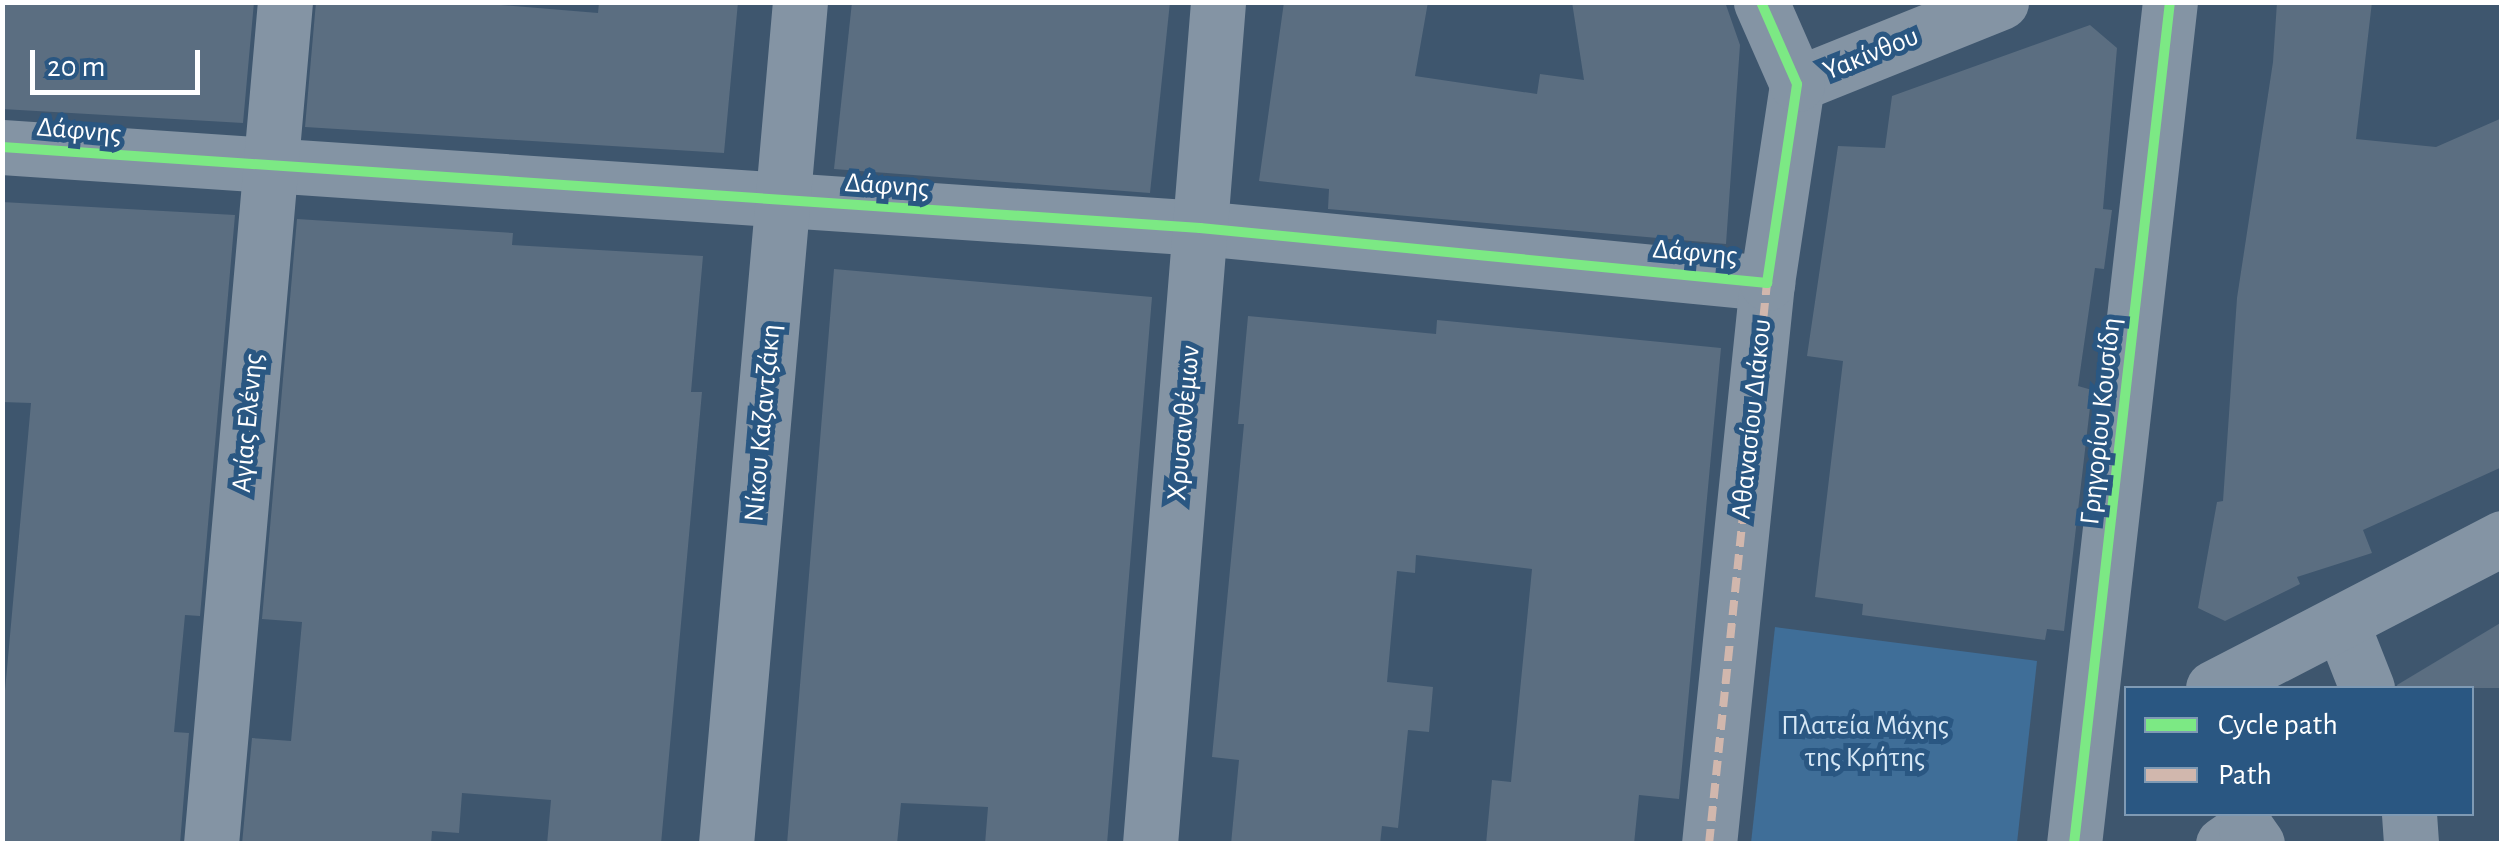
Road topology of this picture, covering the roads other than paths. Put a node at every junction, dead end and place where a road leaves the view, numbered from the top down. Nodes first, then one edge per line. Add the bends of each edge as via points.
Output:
1 (285, 2) edge
2 (800, 2) edge
3 (1218, 2) edge
4 (1761, 2) edge
5 (2001, 2) edge
6 (2170, 2) edge
7 (1797, 84) junction
8 (2, 147) edge
9 (270, 168) junction
10 (782, 202) junction
11 (1200, 228) junction
12 (1767, 282) junction
13 (2502, 538) edge
14 (2341, 622) junction
15 (2217, 686) edge
16 (2366, 686) edge
17 (2106, 744) edge
18 (2409, 816) edge
19 (2086, 834) edge
20 (212, 844) edge
21 (726, 844) edge
22 (1150, 844) edge
23 (1708, 844) edge
24 (2223, 844) edge
25 (2257, 844) edge
26 (2411, 844) edge

1 - 9 street, Αγίας Ελένης
2 - 10 street, Νίκου Καζαντζάκη
3 - 11 street, Χρυσανθέμων
4 - 7 street
5 - 7 street, Υακίνθου
6 - 17 street, Γρηγορίου Κουσίδη
7 - 12 street, Αθανασίου Διάκου
8 - 9 street, Δάφνης
9 - 10 street, Δάφνης
9 - 20 street, Αγίας Ελένης
10 - 11 street, Δάφνης
10 - 21 street, Νίκου Καζαντζάκη
11 - 12 street, Δάφνης
11 - 22 street, Χρυσανθέμων
12 - 23 street, Αθανασίου Διάκου
13 - 14 street
14 - 15 street
14 - 16 street
17 - 19 street, Γρηγορίου Κουσίδη
18 - 26 street
24 - 25 street via 2246,828

